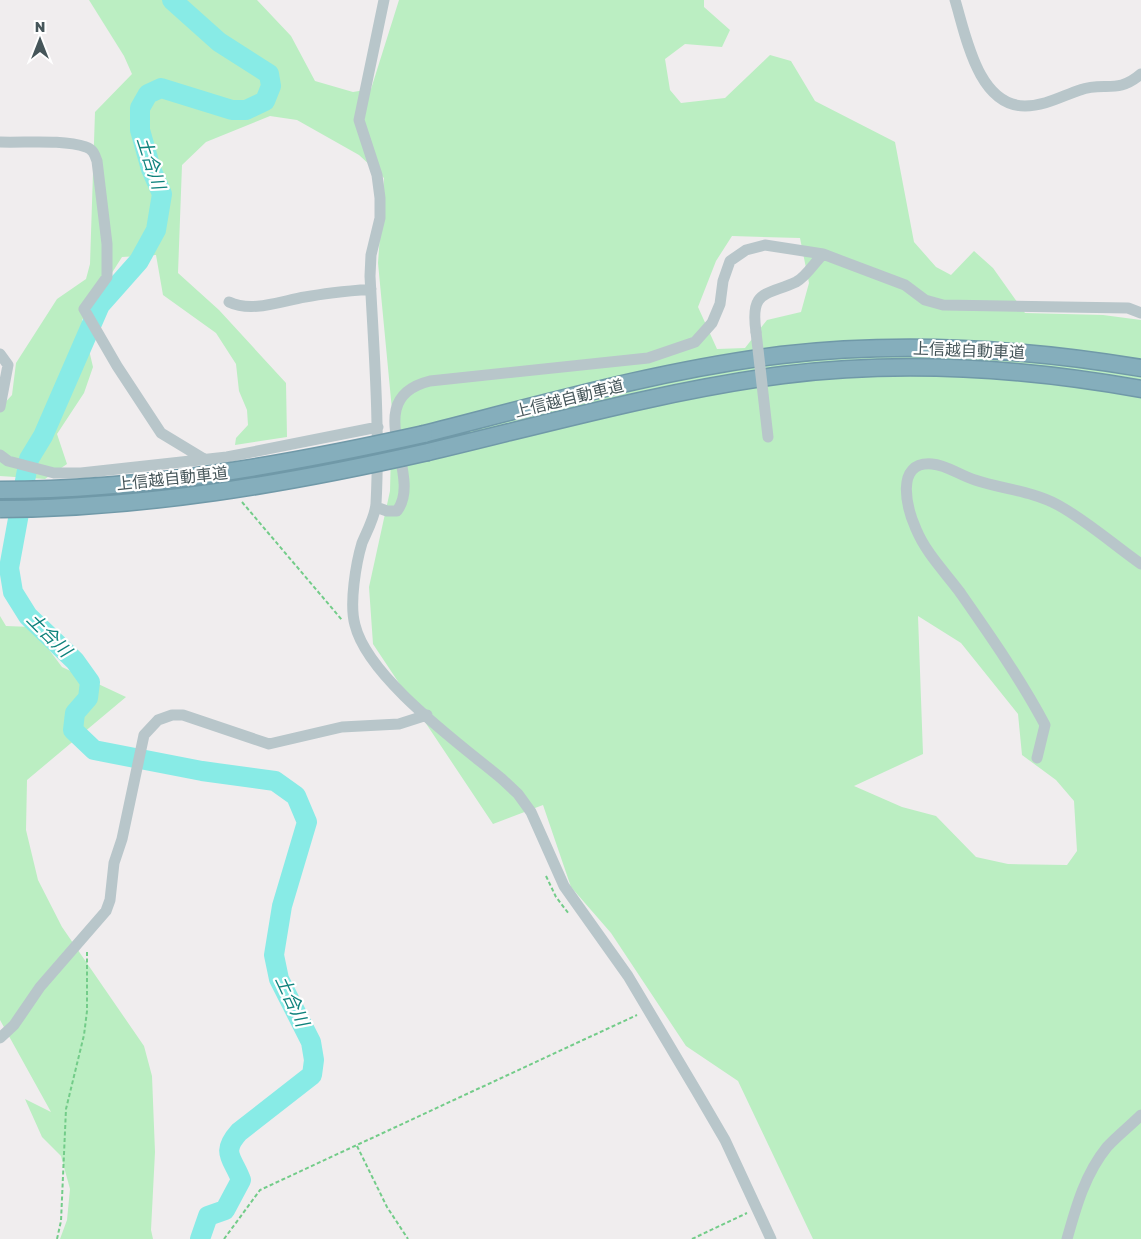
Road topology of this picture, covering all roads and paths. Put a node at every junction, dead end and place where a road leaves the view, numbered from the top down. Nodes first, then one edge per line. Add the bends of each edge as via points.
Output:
1 (384, 0) edge
2 (956, 0) edge
3 (1141, 74) edge
4 (0, 142) edge
5 (823, 254) junction
6 (370, 289) junction
7 (229, 302) dead end
8 (1141, 313) edge
9 (0, 354) edge
10 (1141, 368) edge
11 (1141, 389) edge
12 (0, 407) edge
13 (378, 427) junction
14 (768, 437) dead end
15 (0, 455) edge
16 (204, 459) junction
17 (0, 490) edge
18 (237, 497) dead end
19 (376, 507) junction
20 (0, 509) edge
21 (1141, 564) edge
22 (354, 625) junction
23 (427, 715) junction
24 (1037, 758) dead end
25 (551, 858) junction
26 (574, 921) dead end
27 (87, 932) junction
28 (633, 1007) dead end
29 (0, 1038) edge
30 (1141, 1115) edge
31 (357, 1146) junction
32 (747, 1213) dead end
33 (58, 1239) edge
34 (224, 1239) edge
35 (408, 1239) edge
36 (692, 1239) edge
37 (771, 1239) edge
38 (1067, 1239) edge

1 - 6 street via 359,120 377,175 380,198 380,218 371,254
2 - 3 street via 974,58 989,90 1006,103 1026,106 1055,101 1082,89 1118,87 1132,82
4 - 16 street via 58,143 86,147 94,152 107,244 107,277 84,309 161,433
5 - 8 street via 905,285 925,300 943,305 1128,308
5 - 14 street, bridge via 798,281 767,292 757,303 753,314
5 - 19 street via 765,245 746,250 730,261 712,323 695,342 673,350 648,358 418,384 408,390 398,404 395,418 403,503 397,511
6 - 7 street via 274,304 238,306
6 - 13 street
9 - 12 street via 8,365
10 - 17 highway, 上信越自動車道, bridge via 996,350 941,347 832,350 675,373 424,434 304,459 191,477 82,487
11 - 20 highway, 上信越自動車道, bridge via 1094,380 985,369 886,368 794,374 679,392 306,479 194,496 94,506
13 - 16 street
13 - 19 street
15 - 16 street via 8,462 54,473 81,474
18 - 22 path via 290,556 340,620
19 - 22 street via 362,545 354,582
21 - 24 street via 1043,497 974,480 932,464 921,466 910,474 905,486 916,530 1045,725
22 - 23 street via 369,656
23 - 25 street via 518,794 531,812
23 - 27 street via 399,724 342,727 270,744 183,715 158,720 144,735 114,863 110,900 106,911
25 - 26 path via 542,860 549,885
25 - 37 street via 564,886 628,976 702,1100 725,1140
27 - 29 street via 26,1004 14,1025
27 - 33 path via 87,1011 66,1108
28 - 31 path via 638,1015
30 - 38 street via 1108,1147 1093,1167
31 - 34 path via 260,1190
31 - 35 path via 387,1207
32 - 36 path

